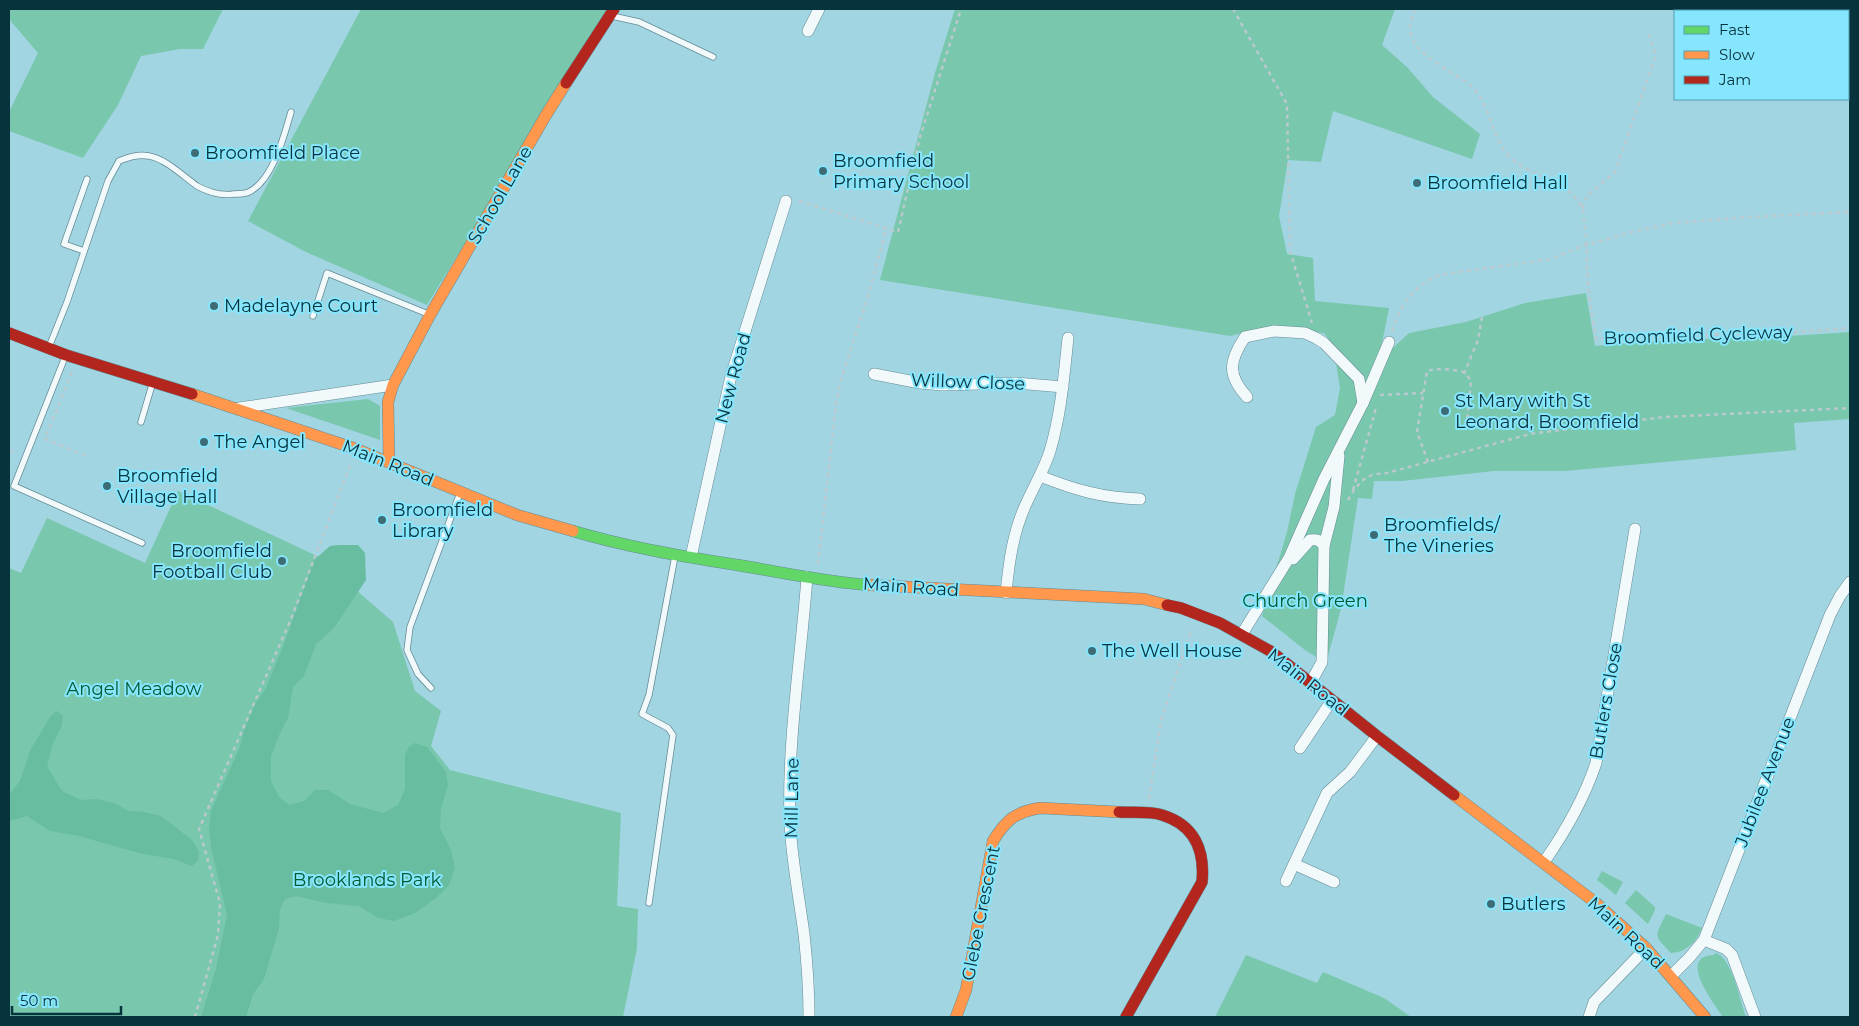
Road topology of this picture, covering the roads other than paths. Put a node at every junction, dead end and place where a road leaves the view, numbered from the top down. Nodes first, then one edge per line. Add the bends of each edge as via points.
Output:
1 (819, 9) edge
2 (612, 12) edge
3 (808, 31) dead end
4 (713, 58) dead end
5 (291, 112) dead end
6 (87, 179) dead end
7 (786, 201) road end
8 (84, 251) junction
9 (430, 315) junction
10 (313, 316) dead end
11 (9, 333) edge
12 (1068, 338) dead end
13 (1389, 342) road end
14 (49, 349) junction
15 (71, 357) junction
16 (874, 374) dead end
17 (153, 384) junction
18 (393, 385) junction
19 (1063, 387) junction
20 (1247, 397) dead end
21 (1364, 399) junction
22 (235, 408) junction
23 (141, 422) dead end
24 (1339, 454) junction
25 (389, 461) junction
26 (1040, 476) junction
27 (460, 493) junction
28 (1140, 499) dead end
29 (1635, 529) dead end
30 (142, 543) dead end
31 (1324, 546) junction
32 (676, 554) junction
33 (691, 557) junction
34 (1280, 574) junction
35 (808, 578) junction
36 (1850, 582) edge
37 (1006, 593) junction
38 (1242, 634) junction
39 (1311, 682) junction
40 (432, 688) dead end
41 (1332, 700) junction
42 (1377, 736) junction
43 (1300, 748) dead end
44 (1544, 862) junction
45 (1294, 864) junction
46 (1286, 881) dead end
47 (1334, 882) dead end
48 (649, 903) dead end
49 (1704, 940) junction
50 (1646, 948) junction
51 (1671, 976) junction
52 (808, 1017) edge
53 (956, 1017) edge
54 (1126, 1017) edge
55 (1589, 1017) edge
56 (1705, 1017) edge
57 (1755, 1017) edge

1 - 3 street
2 - 4 lane
2 - 9 main road, School Lane via 546,115
5 - 8 lane via 284,138 266,176 248,193 213,193 150,156 139,155 119,161 108,181
6 - 8 lane via 64,244
7 - 33 street, New Road via 731,376
8 - 14 lane
9 - 10 lane via 327,273
9 - 18 main road, School Lane
11 - 14 main road, Main Road
12 - 19 street
13 - 21 street
14 - 15 main road, Main Road
15 - 17 main road, Main Road
15 - 30 lane via 14,486
16 - 19 street, Willow Close via 943,385 1014,383
17 - 22 main road, Main Road
17 - 23 lane
18 - 22 street
18 - 25 main road, School Lane via 388,402
19 - 26 street via 1058,422
20 - 21 street via 1238,387 1232,370 1236,351 1245,337 1274,331 1305,333 1324,344 1359,379
21 - 24 street
22 - 25 main road, Main Road
24 - 31 street via 1334,506
24 - 34 street
25 - 27 main road, Main Road
26 - 28 street via 1092,494
26 - 37 street via 1015,533
27 - 32 main road, Main Road via 564,530
27 - 40 lane via 410,627 407,650 418,674
29 - 44 street, Butlers Close via 1596,764 1569,823
31 - 34 street via 1317,539 1310,540
31 - 39 street via 1322,662
32 - 33 main road, Main Road
32 - 48 lane via 649,695 642,714 668,728 673,735
33 - 35 main road, Main Road
34 - 38 street
35 - 37 main road, Main Road via 893,587
35 - 52 street, Mill Lane via 795,714 790,823 807,965
36 - 49 street, Jubilee Avenue via 1830,615
37 - 38 main road, Main Road via 1144,599 1181,608
38 - 39 main road, Main Road
39 - 41 main road, Main Road
41 - 42 main road, Main Road
41 - 43 street
42 - 44 main road, Main Road
42 - 45 street via 1350,772 1327,793
44 - 50 main road, Main Road
45 - 46 street
45 - 47 street
49 - 51 street, Jubilee Avenue
49 - 57 street via 1732,955
50 - 51 main road, Main Road
50 - 55 street via 1594,1002
51 - 56 main road, Main Road
53 - 54 main road, Glebe Crescent via 966,990 993,842 1008,820 1040,808 1161,814 1176,820 1197,841 1204,869 1202,882

